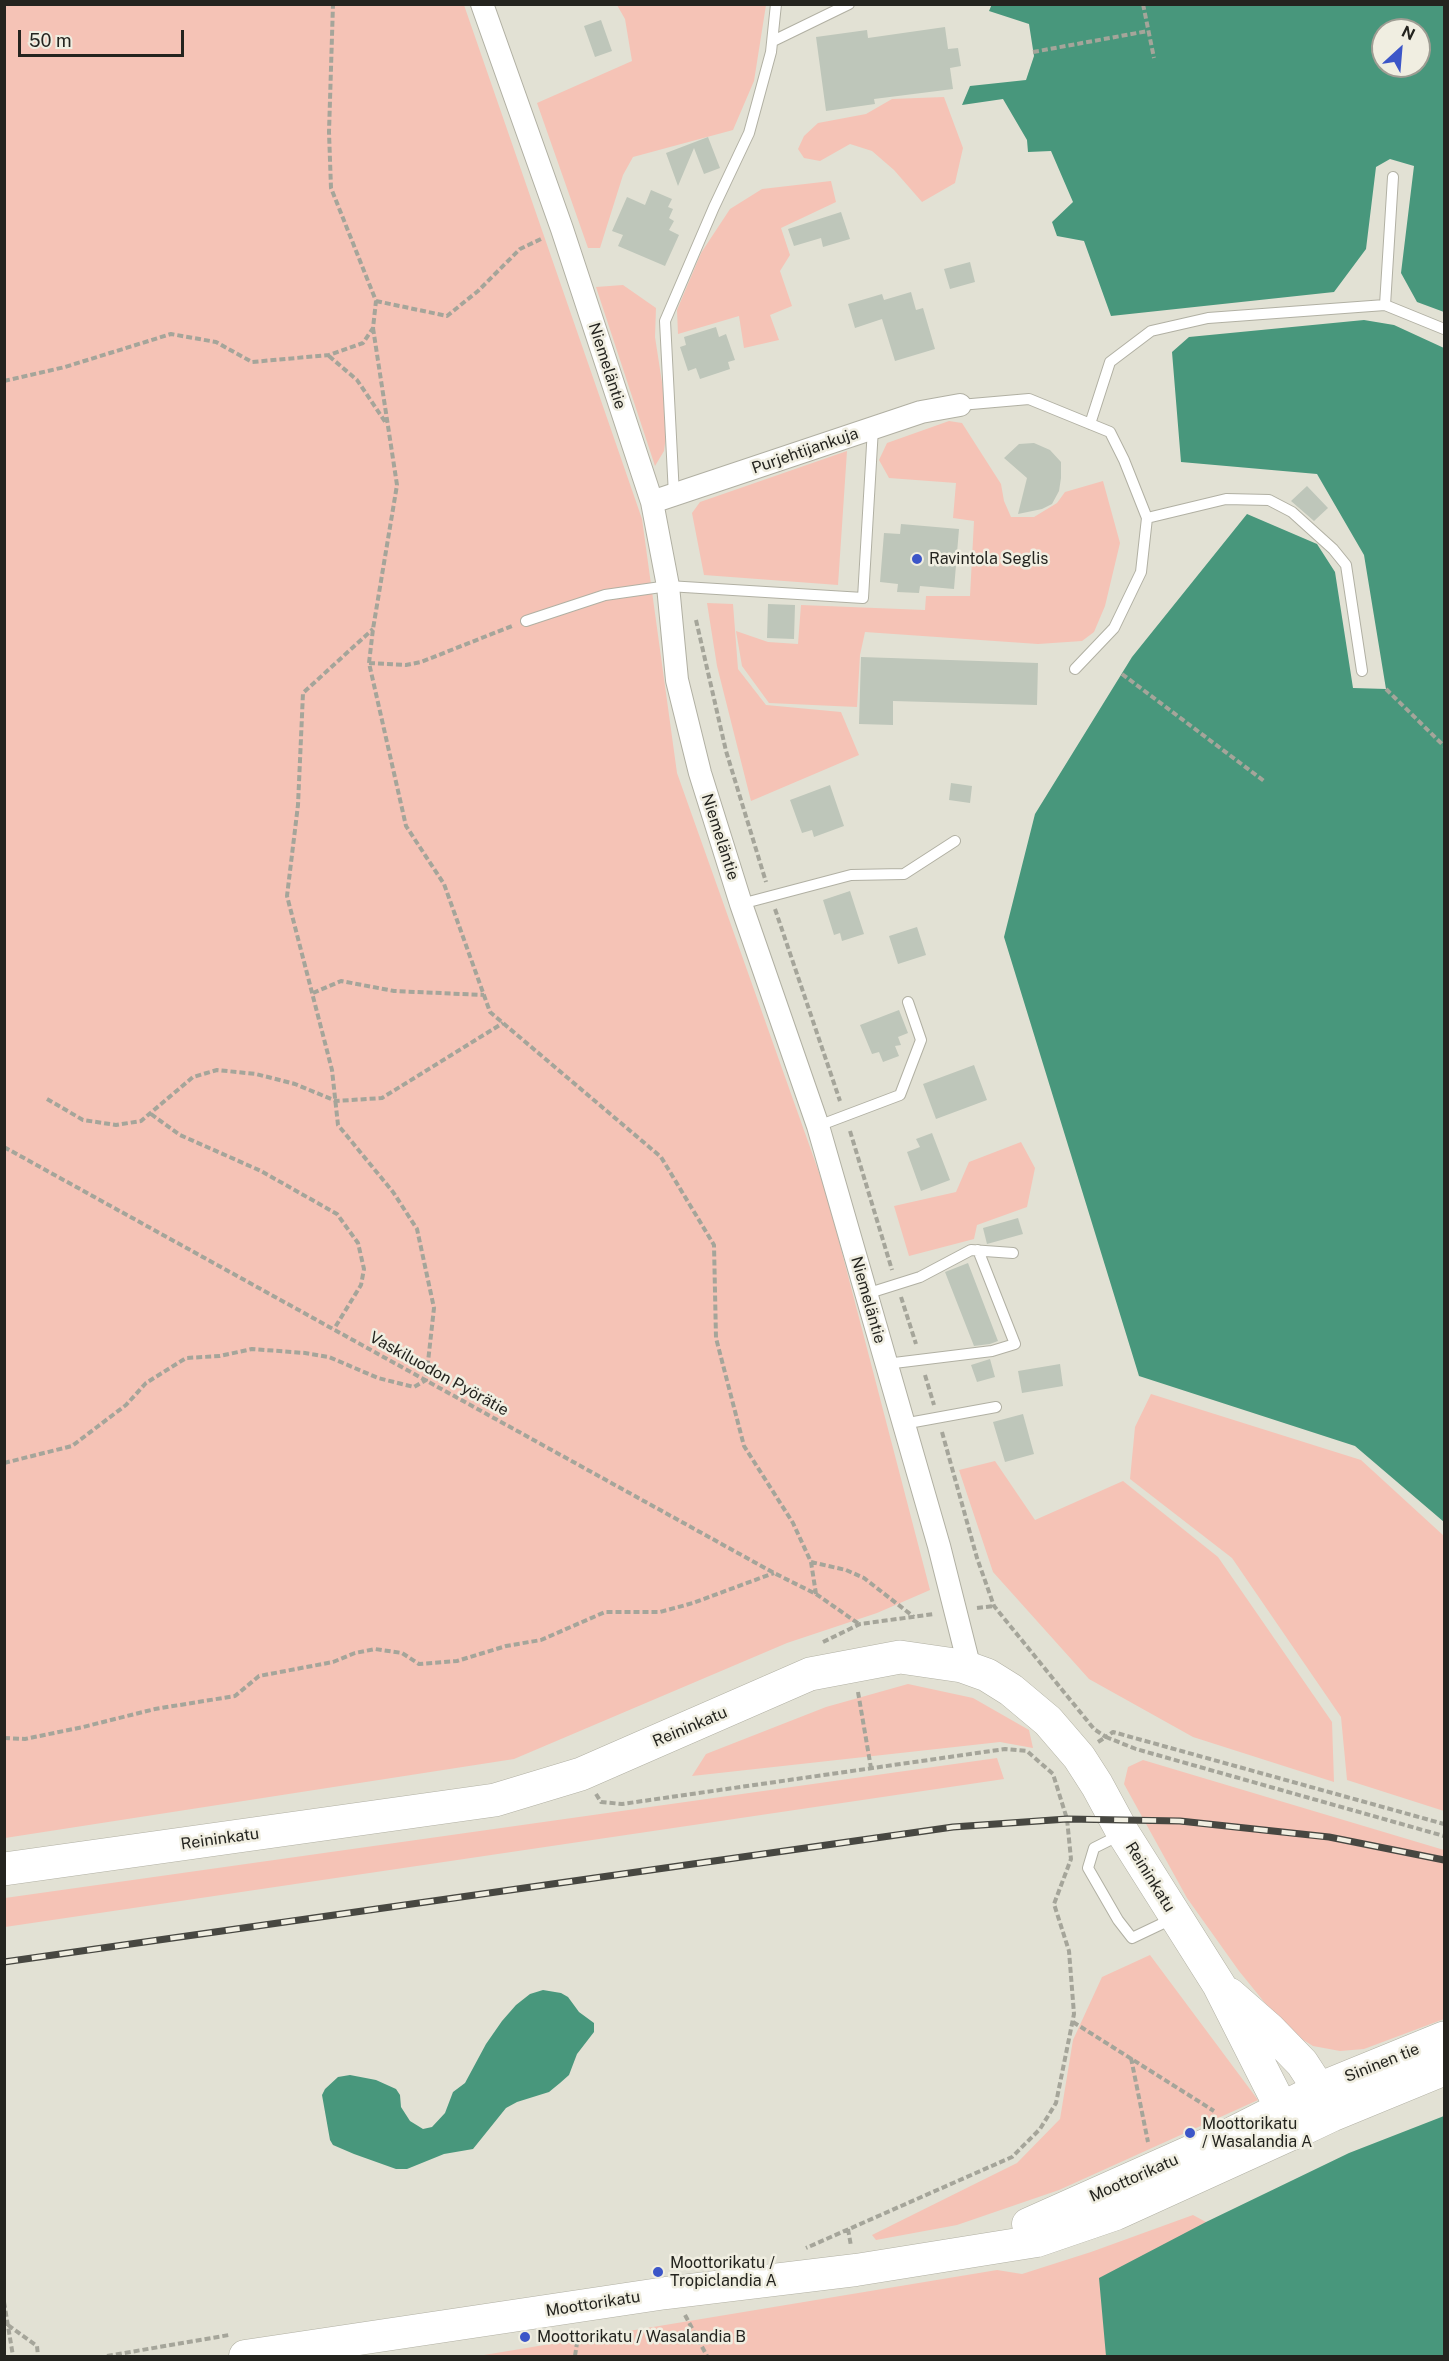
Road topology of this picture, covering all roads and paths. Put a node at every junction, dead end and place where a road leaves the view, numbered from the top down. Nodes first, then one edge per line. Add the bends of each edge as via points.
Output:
1 (333, 4) edge
2 (482, 4) edge
3 (776, 4) edge
4 (849, 4) edge
5 (1143, 4) edge
6 (1149, 31) junction
7 (773, 41) junction
8 (1033, 52) dead end
9 (1154, 58) dead end
10 (1393, 177) dead end
11 (562, 229) junction
12 (376, 301) junction
13 (1385, 305) junction
14 (373, 328) junction
15 (1444, 329) edge
16 (328, 355) junction
17 (4, 381) edge
18 (960, 405) joint
19 (387, 423) junction
20 (1090, 424) junction
21 (873, 428) junction
22 (663, 498) junction
23 (1147, 518) junction
24 (678, 587) junction
25 (526, 621) joint
26 (372, 629) junction
27 (369, 663) junction
28 (1075, 669) dead end
29 (1362, 671) dead end
30 (1122, 674) dead end
31 (1386, 689) dead end
32 (1444, 746) edge
33 (1264, 781) dead end
34 (956, 841) dead end
35 (771, 896) junction
36 (741, 904) junction
37 (313, 993) junction
38 (483, 995) junction
39 (908, 1002) dead end
40 (503, 1023) junction
41 (47, 1099) dead end
42 (336, 1101) junction
43 (151, 1114) junction
44 (845, 1115) junction
45 (818, 1125) junction
46 (4, 1147) edge
47 (978, 1250) junction
48 (1013, 1253) dead end
49 (897, 1284) junction
50 (866, 1294) junction
51 (334, 1329) junction
52 (921, 1360) junction
53 (886, 1364) junction
54 (426, 1380) junction
55 (996, 1407) dead end
56 (938, 1418) junction
57 (903, 1424) junction
58 (4, 1463) edge
59 (811, 1562) junction
60 (774, 1573) junction
61 (816, 1594) junction
62 (994, 1606) junction
63 (956, 1611) junction
64 (914, 1617) junction
65 (860, 1624) junction
66 (819, 1644) dead end
67 (854, 1665) junction
68 (970, 1669) junction
69 (1106, 1737) junction
70 (4, 1738) edge
71 (1066, 1766) junction
72 (871, 1768) junction
73 (581, 1774) junction
74 (1444, 1824) edge
75 (1123, 1833) junction
76 (1444, 1836) edge
77 (4, 1869) edge
78 (1175, 1918) junction
79 (1218, 1985) junction
80 (1072, 2022) junction
81 (1444, 2038) edge
82 (1131, 2057) junction
83 (1444, 2069) edge
84 (1325, 2102) junction
85 (1287, 2121) junction
86 (1234, 2133) junction
87 (1159, 2141) dead end
88 (848, 2229) dead end
89 (943, 2257) junction
90 (4, 2302) edge
91 (685, 2314) dead end
92 (8, 2325) junction
93 (579, 2330) dead end
94 (333, 2350) edge
95 (14, 2356) edge
96 (38, 2356) edge
97 (244, 2356) edge
98 (575, 2356) edge
99 (707, 2356) edge

1 - 12 path via 331,188
2 - 11 street, Niemeläntie
3 - 7 lane
4 - 7 lane
5 - 6 path
6 - 8 path
6 - 9 path
7 - 22 lane via 749,133 665,321
10 - 13 lane
11 - 12 path via 520,249 447,316
11 - 22 street, Niemeläntie
12 - 14 path
13 - 15 lane
13 - 20 lane via 1208,318 1151,331 1110,362
14 - 16 path via 363,342
14 - 19 path
16 - 17 path via 252,362 216,342 171,334 65,367
16 - 19 path via 357,380
18 - 20 lane via 1029,399
18 - 21 street, Purjehtijankuja via 921,412
19 - 26 path via 397,485
20 - 23 lane via 1110,432
21 - 22 street, Purjehtijankuja
21 - 24 lane via 862,598
22 - 24 street, Niemeläntie
23 - 28 lane via 1141,572 1114,628
23 - 29 lane via 1226,499 1269,500 1292,512 1346,565
24 - 25 lane via 605,596
24 - 35 path
24 - 36 street, Niemeläntie via 677,680 700,773
25 - 27 path via 421,662
26 - 27 path
26 - 37 path via 303,693 298,805 287,896
27 - 38 path via 406,826 444,884
30 - 33 path
31 - 32 path
34 - 35 lane via 904,874 851,875
35 - 36 lane
35 - 44 path
36 - 45 street, Niemeläntie
37 - 38 path via 341,981 394,991
37 - 42 path
38 - 40 path via 490,1012
39 - 44 lane via 921,1040 900,1095
40 - 42 path via 382,1098
40 - 59 path via 661,1157 714,1245 716,1338 744,1446 793,1524
41 - 43 path via 83,1120 116,1125 141,1121
42 - 43 path via 295,1084 217,1070 193,1077
42 - 54 path via 338,1125 393,1192 417,1229 434,1308
43 - 51 path via 180,1135 261,1171 337,1214 358,1243 364,1269 361,1285
44 - 45 lane
44 - 49 path
45 - 50 street, Niemeläntie
46 - 51 path, Vaskiluodon Pyörätie
47 - 48 lane
47 - 49 lane
47 - 52 lane via 1015,1344 992,1351
49 - 50 lane
49 - 52 path
50 - 53 street, Niemeläntie
51 - 54 path, Vaskiluodon Pyörätie
52 - 53 lane
52 - 56 path
53 - 57 street, Niemeläntie
54 - 58 path via 414,1387 378,1378 329,1357 305,1353 252,1349 186,1358 146,1383 126,1405 72,1446
54 - 60 path, Vaskiluodon Pyörätie
55 - 56 lane
56 - 57 lane
56 - 62 path
57 - 63 street, Niemeläntie
59 - 61 path
59 - 64 path via 864,1578
60 - 61 path, Vaskiluodon Pyörätie
60 - 70 path via 693,1604 660,1612 605,1612 541,1640 457,1661 419,1664 402,1653 375,1649 333,1662 259,1676 235,1696 155,1709 25,1739
61 - 65 path, Vaskiluodon Pyörätie
62 - 63 path
62 - 69 path via 1094,1729
63 - 64 path
63 - 68 street, Niemeläntie
64 - 65 path
65 - 66 path
67 - 68 main road, Reininkatu via 900,1657
67 - 72 path
67 - 73 main road, Reininkatu via 810,1674
68 - 71 main road, Reininkatu via 1011,1690 1047,1721
69 - 71 path
69 - 74 path via 1113,1732
69 - 76 path
71 - 72 path via 1027,1751 1005,1749
71 - 75 main road, Reininkatu via 1097,1785
71 - 80 path via 1071,1859 1054,1904 1069,1951
72 - 73 path via 622,1804 601,1802
73 - 77 main road, Reininkatu via 495,1800
75 - 78 main road, Reininkatu
75 - 78 lane via 1094,1848 1088,1868 1118,1920 1132,1938
78 - 79 main road, Reininkatu
79 - 84 main road, Reininkatu via 1302,2063
79 - 85 main road, Reininkatu
80 - 82 path
80 - 88 path via 1056,2103 1040,2129 1012,2157
81 - 84 main road, Sininen tie
82 - 86 path via 1230,2122
82 - 87 path via 1149,2144
83 - 84 main road
84 - 85 main road, Sininen tie
85 - 86 main road, Moottorikatu
85 - 89 main road, Moottorikatu via 1116,2214 1037,2241
86 - 89 main road, Moottorikatu via 1041,2219
89 - 94 main road, Moottorikatu via 666,2293
90 - 92 path
91 - 99 path
92 - 95 path
92 - 96 path via 37,2346
93 - 98 path
94 - 97 main road, Moottorikatu

